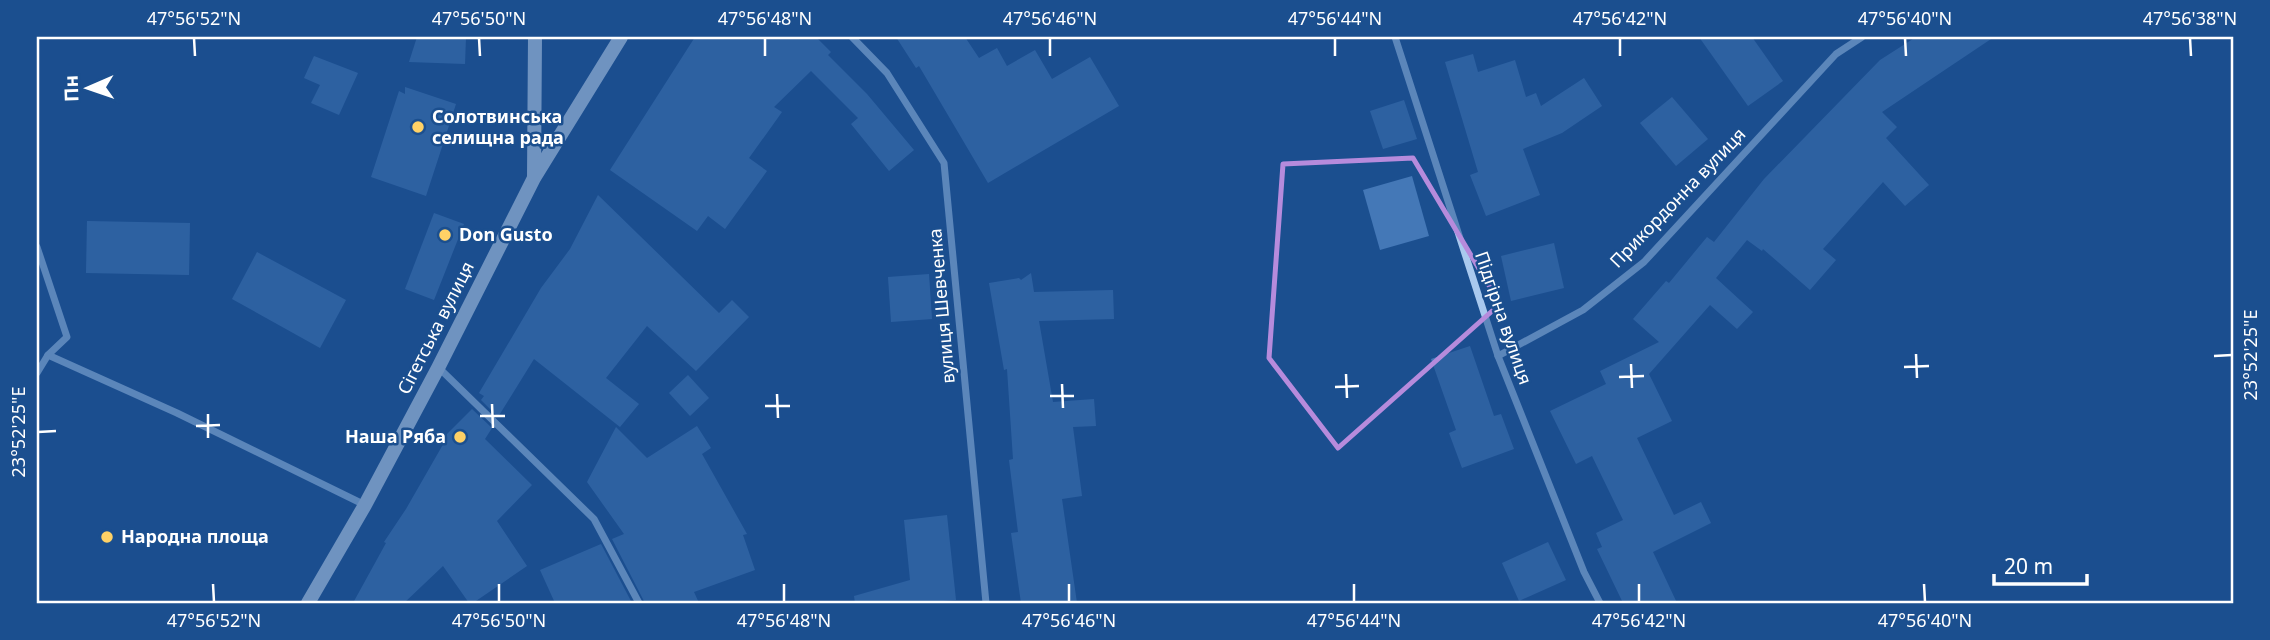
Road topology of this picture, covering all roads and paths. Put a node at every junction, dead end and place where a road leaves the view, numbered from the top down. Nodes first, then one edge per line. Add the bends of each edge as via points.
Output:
1 (535, 37) edge
2 (621, 37) edge
3 (852, 37) edge
4 (1395, 37) edge
5 (1862, 37) edge
6 (534, 178) junction
7 (37, 247) edge
8 (48, 355) junction
9 (1497, 356) junction
10 (438, 368) junction
11 (37, 373) edge
12 (365, 505) junction
13 (308, 603) edge
14 (639, 603) edge
15 (986, 603) edge
16 (1600, 603) edge

1 - 6 street
2 - 6 street, Сігетська вулиця
3 - 15 street, вулиця Шевченка via 887,73 944,163
4 - 9 street, Підгірна вулиця
5 - 9 street, Прикордонна вулиця via 1836,54 1644,262 1583,310
6 - 10 street, Сігетська вулиця
7 - 8 street via 67,337
8 - 11 street
8 - 12 street
9 - 16 street, Підгірна вулиця
10 - 12 street, Сігетська вулиця
10 - 14 street via 594,519
12 - 13 street, Сігетська вулиця

